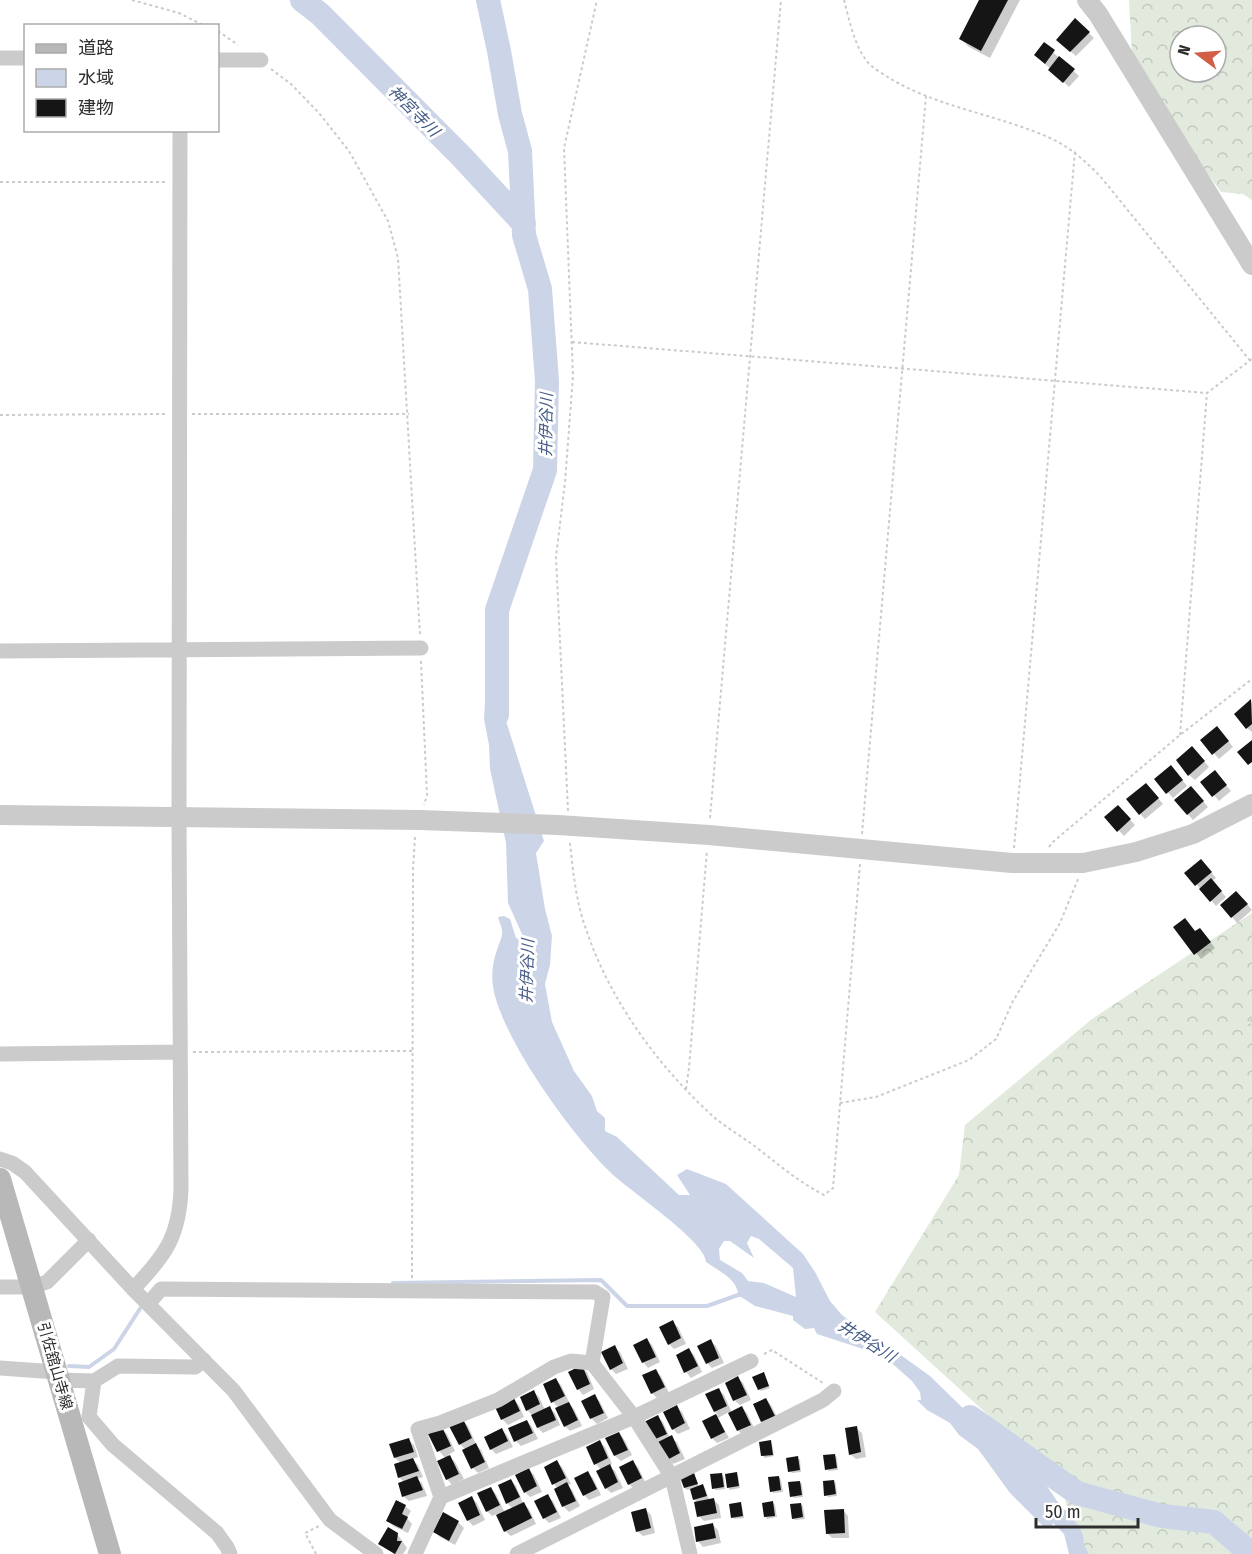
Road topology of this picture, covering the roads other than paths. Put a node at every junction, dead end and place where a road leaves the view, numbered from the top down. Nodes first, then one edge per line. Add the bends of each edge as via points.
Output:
1 (1087, 0) edge
2 (0, 58) edge
3 (24, 58) edge
4 (219, 60) edge
5 (261, 60) road end
6 (180, 132) edge
7 (1252, 265) edge
8 (421, 648) road end
9 (180, 650) junction
10 (0, 651) edge
11 (1252, 804) edge
12 (0, 815) edge
13 (179, 817) junction
14 (180, 1052) junction
15 (0, 1054) edge
16 (0, 1159) edge
17 (0, 1179) edge
18 (4, 1205) edge
19 (89, 1240) junction
20 (0, 1287) edge
21 (32, 1287) junction
22 (134, 1289) junction
23 (149, 1303) junction
24 (204, 1360) junction
25 (752, 1361) road end
26 (592, 1363) junction
27 (0, 1368) edge
28 (57, 1376) junction
29 (94, 1381) junction
30 (834, 1390) road end
31 (634, 1417) junction
32 (672, 1477) junction
33 (441, 1497) junction
34 (110, 1554) edge
35 (230, 1554) edge
36 (376, 1554) edge
37 (415, 1554) edge
38 (517, 1554) edge
39 (690, 1554) edge

1 - 7 street
2 - 3 street
4 - 5 street
6 - 9 street
8 - 9 street
9 - 10 street
9 - 13 street
11 - 13 street via 1193,834 1136,852 1083,863 1036,864 563,825
12 - 13 street
13 - 14 street
14 - 15 street
14 - 22 street via 181,1204 170,1244
16 - 19 street via 25,1172
17 - 18 main road, 引佐舘山寺線
18 - 21 main road, 引佐舘山寺線
19 - 21 street via 46,1282
19 - 22 street
20 - 21 street
21 - 28 main road, 引佐舘山寺線
22 - 23 street
23 - 24 street
23 - 26 street via 162,1289 595,1292 603,1297
24 - 29 street via 195,1366 118,1366
24 - 36 street via 240,1398 330,1520
25 - 31 street
26 - 31 street
26 - 33 street via 571,1361 554,1367 498,1400 418,1429
27 - 28 street
28 - 29 street
28 - 34 main road, 引佐舘山寺線
29 - 35 street via 89,1417 113,1445 217,1533
30 - 32 street via 823,1400
31 - 32 street
31 - 33 street
32 - 38 street
32 - 39 street
33 - 37 street

